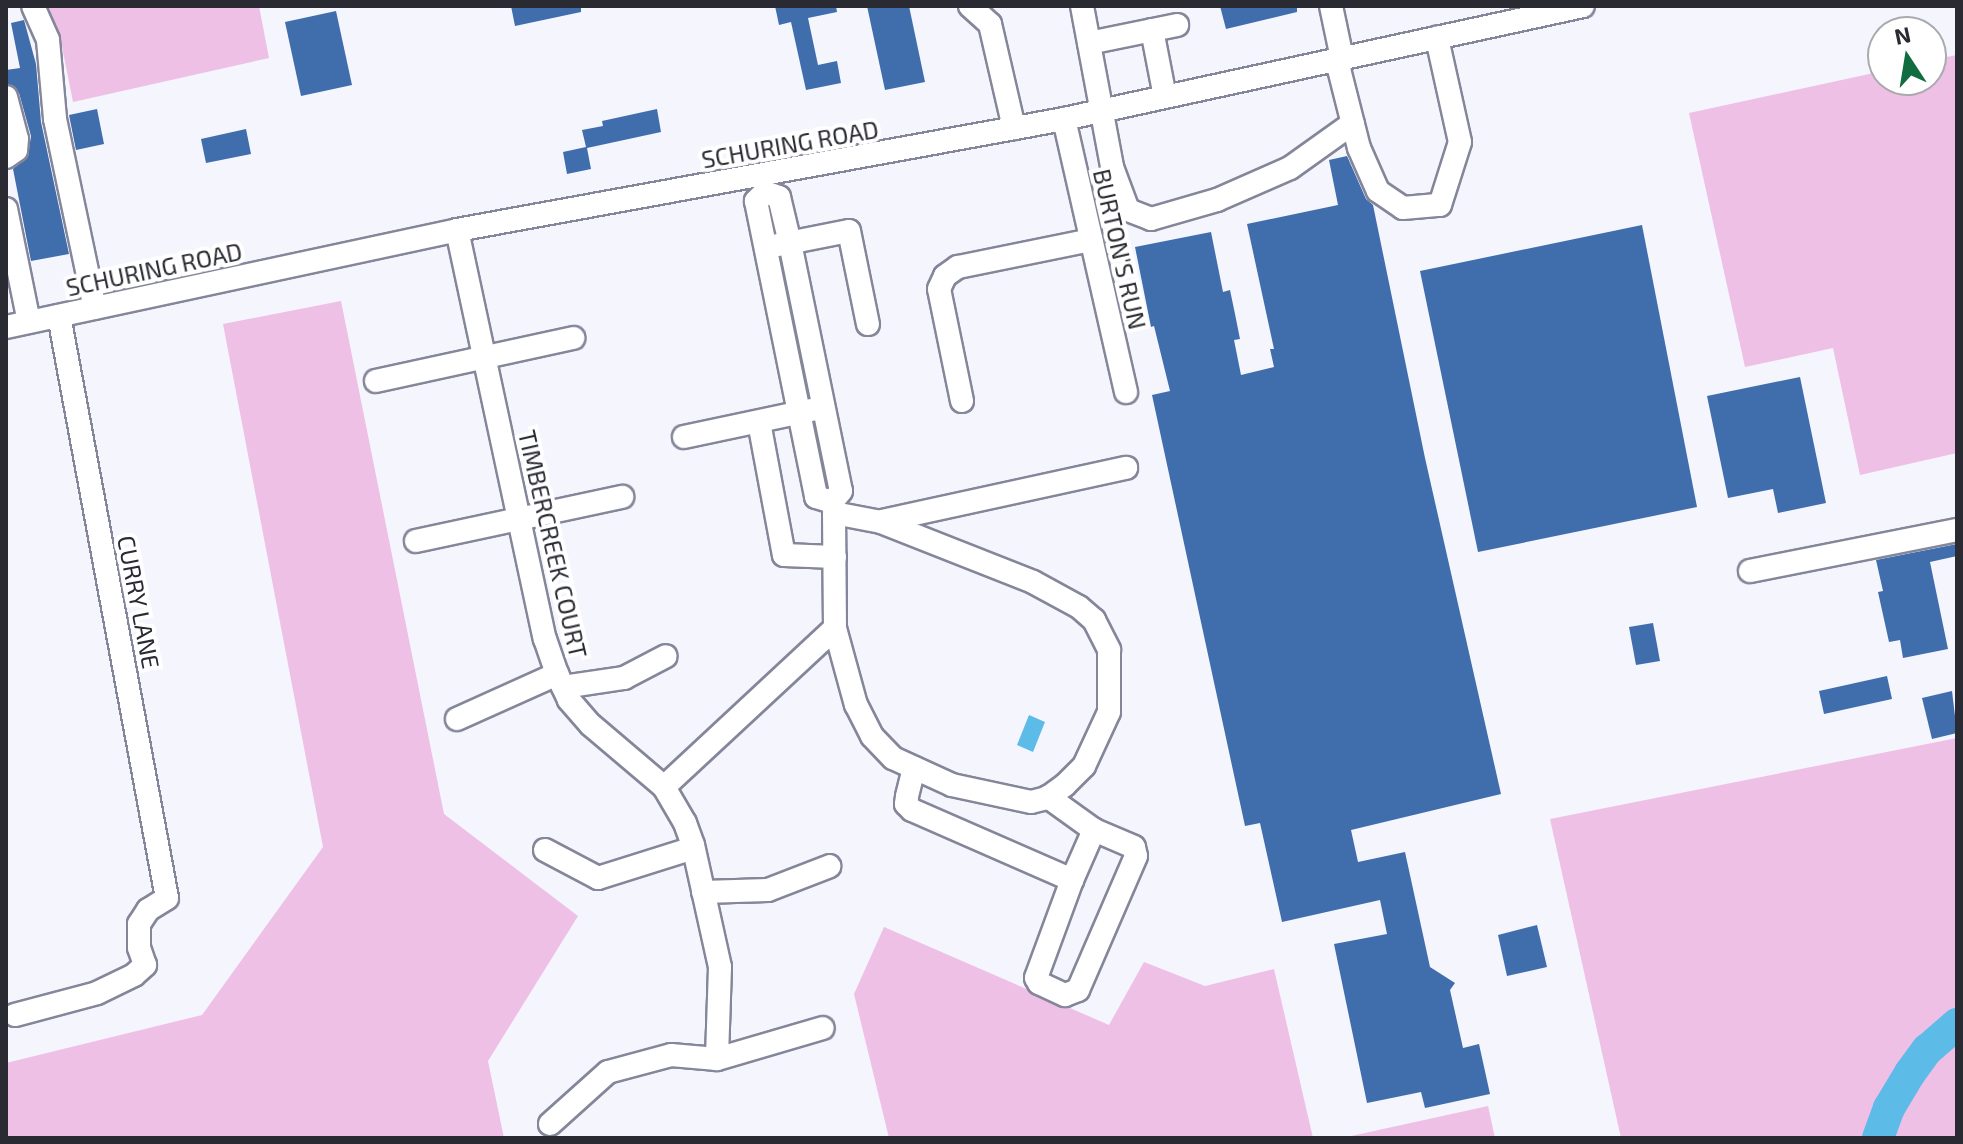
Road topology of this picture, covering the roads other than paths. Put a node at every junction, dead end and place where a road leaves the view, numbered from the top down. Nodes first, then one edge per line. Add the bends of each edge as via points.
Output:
1 (33, 6) edge
2 (970, 6) edge
3 (1082, 6) edge
4 (1331, 6) edge
5 (1583, 6) edge
6 (1177, 25) dead end
7 (1152, 30) junction
8 (1437, 38) junction
9 (1089, 43) junction
10 (1342, 58) junction
11 (6, 97) edge
12 (1165, 97) junction
13 (1103, 110) junction
14 (1064, 119) junction
15 (1353, 123) junction
16 (1014, 128) junction
17 (6, 157) edge
18 (763, 184) junction
19 (6, 209) edge
20 (457, 230) junction
21 (1091, 240) junction
22 (790, 243) junction
23 (765, 248) junction
24 (95, 308) junction
25 (59, 316) junction
26 (29, 322) junction
27 (868, 324) dead end
28 (6, 327) edge
29 (573, 338) dead end
30 (483, 358) junction
31 (376, 381) dead end
32 (1126, 392) dead end
33 (962, 401) dead end
34 (824, 407) junction
35 (800, 412) junction
36 (759, 422) junction
37 (684, 437) dead end
38 (1126, 468) dead end
39 (622, 497) dead end
40 (833, 507) junction
41 (518, 520) junction
42 (881, 522) junction
43 (1957, 530) edge
44 (416, 541) dead end
45 (835, 557) junction
46 (1750, 571) dead end
47 (835, 628) junction
48 (666, 656) dead end
49 (560, 680) junction
50 (457, 719) dead end
51 (914, 768) junction
52 (664, 787) junction
53 (1048, 797) junction
54 (1094, 830) junction
55 (693, 848) junction
56 (545, 850) dead end
57 (830, 866) dead end
58 (1072, 880) junction
59 (703, 892) junction
60 (15, 1015) dead end
61 (823, 1028) dead end
62 (717, 1059) junction
63 (550, 1124) dead end

1 - 24 street via 48,40 55,119
2 - 16 street via 990,24
3 - 9 street
4 - 10 street
5 - 8 street, SCHURING ROAD
6 - 7 street
7 - 9 street
7 - 12 street
8 - 10 street, SCHURING ROAD
8 - 15 street via 1460,142 1440,205 1403,208 1378,191
9 - 13 street
10 - 12 street, SCHURING ROAD
10 - 15 street via 1339,69
11 - 17 street via 17,139 16,150
12 - 13 street, SCHURING ROAD
13 - 14 street, SCHURING ROAD
13 - 15 street via 1112,167 1128,210 1151,219 1217,200 1290,168
14 - 16 street, SCHURING ROAD
14 - 21 street, BURTON'S RUN
16 - 18 street, SCHURING ROAD
18 - 20 street, SCHURING ROAD
18 - 22 street via 779,197
18 - 23 street via 756,201
19 - 26 street
20 - 24 street, SCHURING ROAD
20 - 30 street, TIMBERCREEK COURT
21 - 32 street, BURTON'S RUN
21 - 33 street via 958,267 945,276 939,289
22 - 23 street
22 - 27 street via 849,231
22 - 34 street
23 - 35 street
24 - 25 street, SCHURING ROAD
25 - 26 street, SCHURING ROAD
25 - 60 street, CURRY LANE via 167,898 148,910 139,924 145,965 134,975 97,993
26 - 28 street, SCHURING ROAD
29 - 30 street
30 - 31 street
30 - 41 street, TIMBERCREEK COURT
34 - 35 street
34 - 40 street via 841,491
35 - 36 street
35 - 40 street via 816,497
36 - 37 street
36 - 45 street via 784,555
38 - 42 street
39 - 41 street
40 - 42 street
40 - 45 street
41 - 44 street
41 - 49 street, TIMBERCREEK COURT via 545,639
42 - 53 street via 1033,582 1079,607 1103,633 1109,650 1109,712 1084,766
43 - 46 street
45 - 47 street
47 - 51 street via 856,705 872,736 893,758
47 - 52 street
48 - 49 street via 624,678
49 - 50 street
49 - 52 street, TIMBERCREEK COURT via 591,725
51 - 53 street via 952,785 1031,802
51 - 58 street via 906,804 912,810
52 - 55 street, TIMBERCREEK COURT
53 - 54 street
54 - 58 street
54 - 58 street via 1134,847 1136,856 1078,990 1065,995 1036,978
55 - 56 street via 598,878
55 - 59 street, TIMBERCREEK COURT
57 - 59 street via 768,890
59 - 62 street, TIMBERCREEK COURT via 720,967
61 - 62 street
62 - 63 street via 671,1055 608,1072

